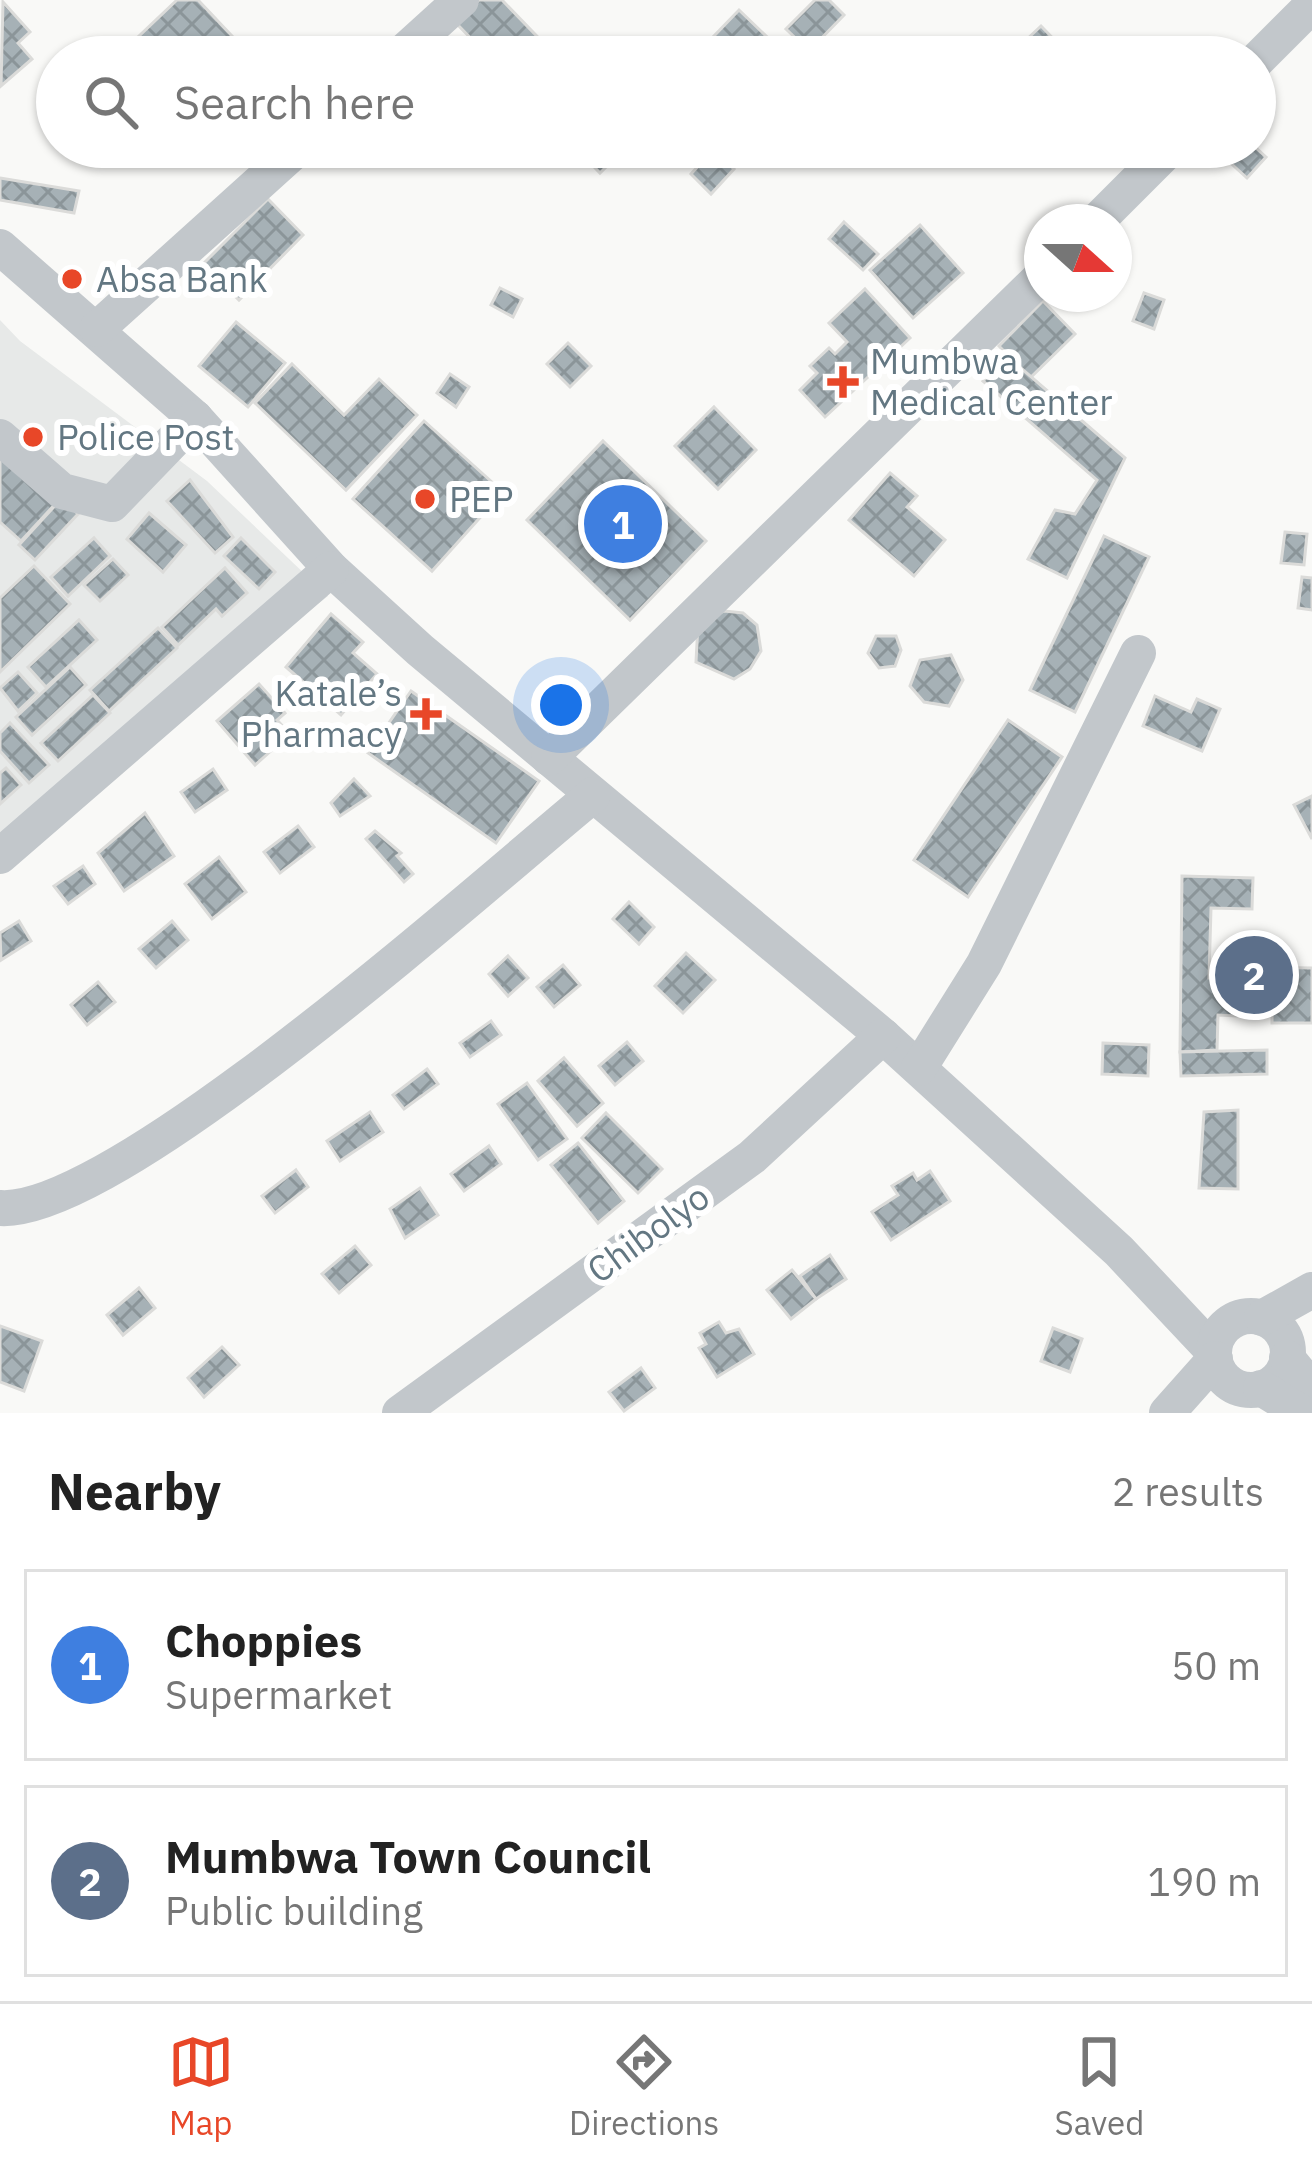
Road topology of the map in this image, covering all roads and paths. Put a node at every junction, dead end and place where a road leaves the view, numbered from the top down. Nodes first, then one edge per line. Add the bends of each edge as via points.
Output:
1 (461, 0) edge
2 (1312, 5) edge
3 (421, 36) edge
4 (1276, 41) edge
5 (275, 168) edge
6 (1150, 168) edge
7 (1114, 204) edge
8 (0, 247) edge
9 (1024, 294) edge
10 (97, 329) junction
11 (196, 418) junction
12 (0, 436) edge
13 (331, 569) junction
14 (1138, 653) dead end
15 (549, 758) junction
16 (593, 795) junction
17 (0, 856) edge
18 (884, 1036) junction
19 (919, 1068) junction
20 (0, 1208) edge
21 (1150, 1282) junction
22 (1312, 1290) edge
23 (1312, 1309) edge
24 (1271, 1334) junction
25 (1215, 1356) junction
26 (1252, 1389) junction
27 (1312, 1389) edge
28 (400, 1413) edge
29 (1167, 1413) edge
30 (1193, 1413) edge
31 (1302, 1413) edge

1 - 3 street
2 - 4 street
5 - 10 street
6 - 7 street
8 - 10 street
9 - 15 street
10 - 11 street
11 - 12 street via 112,504 62,491
11 - 13 street
13 - 15 street
13 - 17 street
14 - 19 street via 983,964
15 - 16 street
16 - 18 street
16 - 20 street via 235,1087 94,1180 51,1202
18 - 19 street
18 - 28 street, Chibolyo via 752,1157
19 - 21 street
21 - 24 street
21 - 25 street
22 - 24 street
23 - 24 street
24 - 25 street via 1221,1331
24 - 26 street via 1282,1374
24 - 27 street
25 - 26 street via 1229,1383
25 - 29 street
26 - 30 street
26 - 31 street

